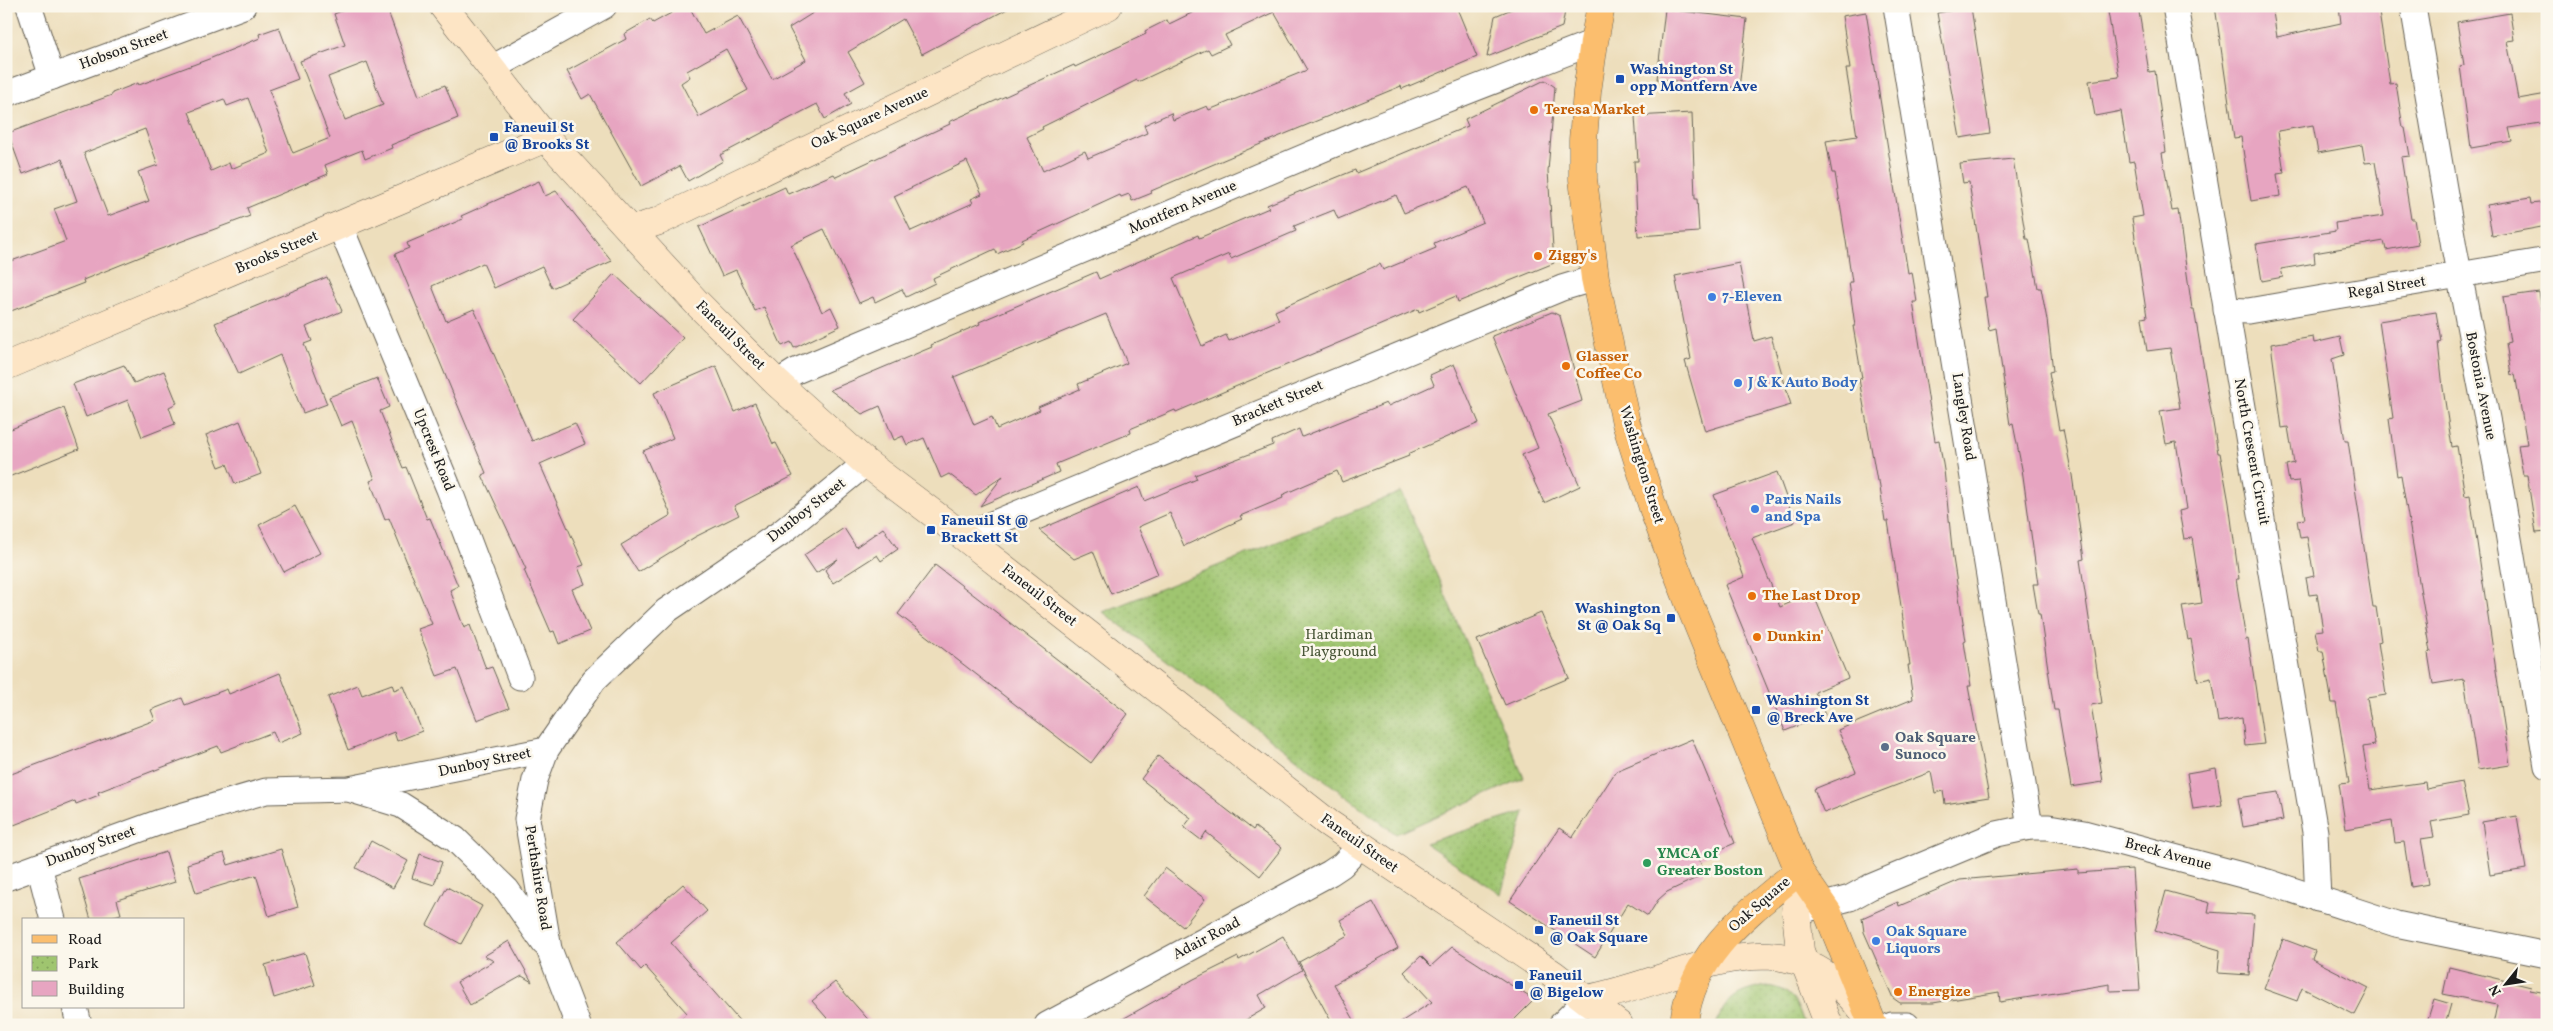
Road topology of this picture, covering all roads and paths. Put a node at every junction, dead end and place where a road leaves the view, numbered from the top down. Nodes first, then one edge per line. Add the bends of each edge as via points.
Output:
1 (29, 6) edge
2 (243, 6) edge
3 (443, 6) edge
4 (604, 6) edge
5 (1108, 6) edge
6 (1601, 6) edge
7 (1896, 6) edge
8 (2175, 6) edge
9 (2413, 6) edge
10 (1594, 42) junction
11 (492, 68) junction
12 (52, 77) junction
13 (6, 94) edge
14 (546, 138) junction
15 (340, 226) junction
16 (632, 230) junction
17 (2547, 260) edge
18 (2459, 276) junction
19 (1595, 278) junction
20 (2226, 310) junction
21 (6, 366) edge
22 (777, 384) junction
23 (866, 463) junction
24 (963, 536) junction
25 (520, 676) dead end
26 (546, 750) junction
27 (2547, 766) edge
28 (349, 789) junction
29 (2030, 827) junction
30 (1360, 846) junction
31 (39, 866) junction
32 (1799, 872) junction
33 (6, 878) edge
34 (2318, 898) junction
35 (1822, 903) junction
36 (1796, 912) junction
37 (52, 918) edge
38 (549, 949) junction
39 (2547, 955) edge
40 (1803, 962) junction
41 (1705, 963) junction
42 (1587, 999) junction
43 (75, 1008) edge
44 (79, 1025) edge
45 (578, 1025) edge
46 (1047, 1025) edge
47 (1561, 1025) edge
48 (1620, 1025) edge
49 (1684, 1025) edge
50 (1829, 1025) edge
51 (1873, 1025) edge
52 (1892, 1025) edge
53 (1907, 1025) edge

1 - 12 street
2 - 12 street, Hobson Street
3 - 11 street, Faneuil Street
4 - 11 street
5 - 16 street, Oak Square Avenue via 659,222
6 - 10 main road, Washington Street
7 - 29 street, Langley Road
8 - 20 street, North Crescent Circuit
9 - 18 street, Bostonia Avenue
10 - 19 main road, Washington Street via 1583,140 1583,169 1585,211
10 - 22 street, Montfern Avenue via 1368,130 796,371
11 - 14 street, Faneuil Street
12 - 13 street, Hobson Street
14 - 15 street, Brooks Street
14 - 16 street, Faneuil Street
15 - 21 street, Brooks Street
15 - 25 street, Upcrest Road via 449,489
16 - 22 street, Faneuil Street via 696,302
17 - 18 street, Regal Street
18 - 20 street, Regal Street via 2248,311
18 - 27 street, Bostonia Avenue via 2501,491
19 - 24 street, Brackett Street via 1562,288
19 - 32 main road, Washington Street via 1615,377 1649,496 1678,577
20 - 34 street, North Crescent Circuit via 2315,832
22 - 23 street, Faneuil Street
23 - 24 street, Faneuil Street
23 - 26 street, Dunboy Street via 782,532 666,612 594,680
24 - 30 street, Faneuil Street
26 - 28 street, Dunboy Street
26 - 38 street, Perthshire Road via 535,780 527,819
28 - 31 street, Dunboy Street via 266,791 160,822
28 - 38 street, Perthshire Road via 401,805 455,839 507,890
29 - 34 street, Breck Avenue via 2084,832
29 - 35 street, Breck Avenue via 1997,834 1850,898
30 - 42 street, Faneuil Street
30 - 46 street, Adair Road via 1330,873
31 - 33 street, Dunboy Street
31 - 37 street
32 - 35 main road, Washington Street
32 - 36 street, Washington Street
32 - 41 main road, Oak Square via 1737,922
34 - 39 street, Breck Avenue via 2396,924
35 - 36 street, Breck Avenue
35 - 51 main road, Washington Street via 1839,937
36 - 40 street, Washington Street
38 - 45 street, Perthshire Road
40 - 41 street, Oak Square via 1775,955
40 - 50 street, Washington Street
40 - 51 street, Oak Square via 1846,991
41 - 42 street
41 - 49 main road, Oak Square via 1687,1000
42 - 47 street
42 - 48 street, Faneuil Street
43 - 44 street
52 - 53 street

